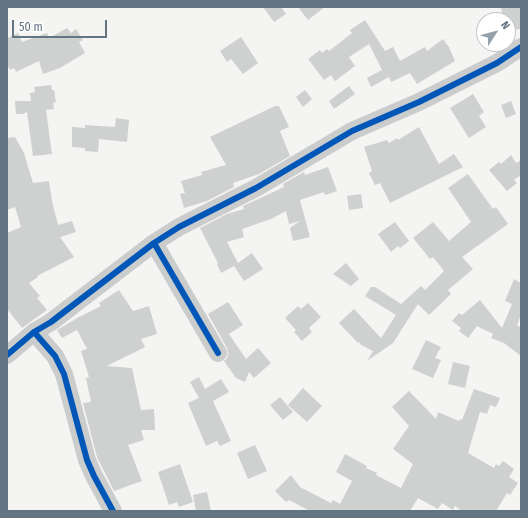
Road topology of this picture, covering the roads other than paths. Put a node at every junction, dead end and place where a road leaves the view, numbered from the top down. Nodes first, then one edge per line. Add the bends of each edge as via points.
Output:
1 (521, 47) edge
2 (154, 243) junction
3 (34, 332) junction
4 (218, 353) dead end
5 (7, 355) edge
6 (112, 511) edge

1 - 2 street via 497,63 352,132
2 - 3 street via 51,322
2 - 4 street
3 - 5 street
3 - 6 street via 55,356 64,374 87,460

